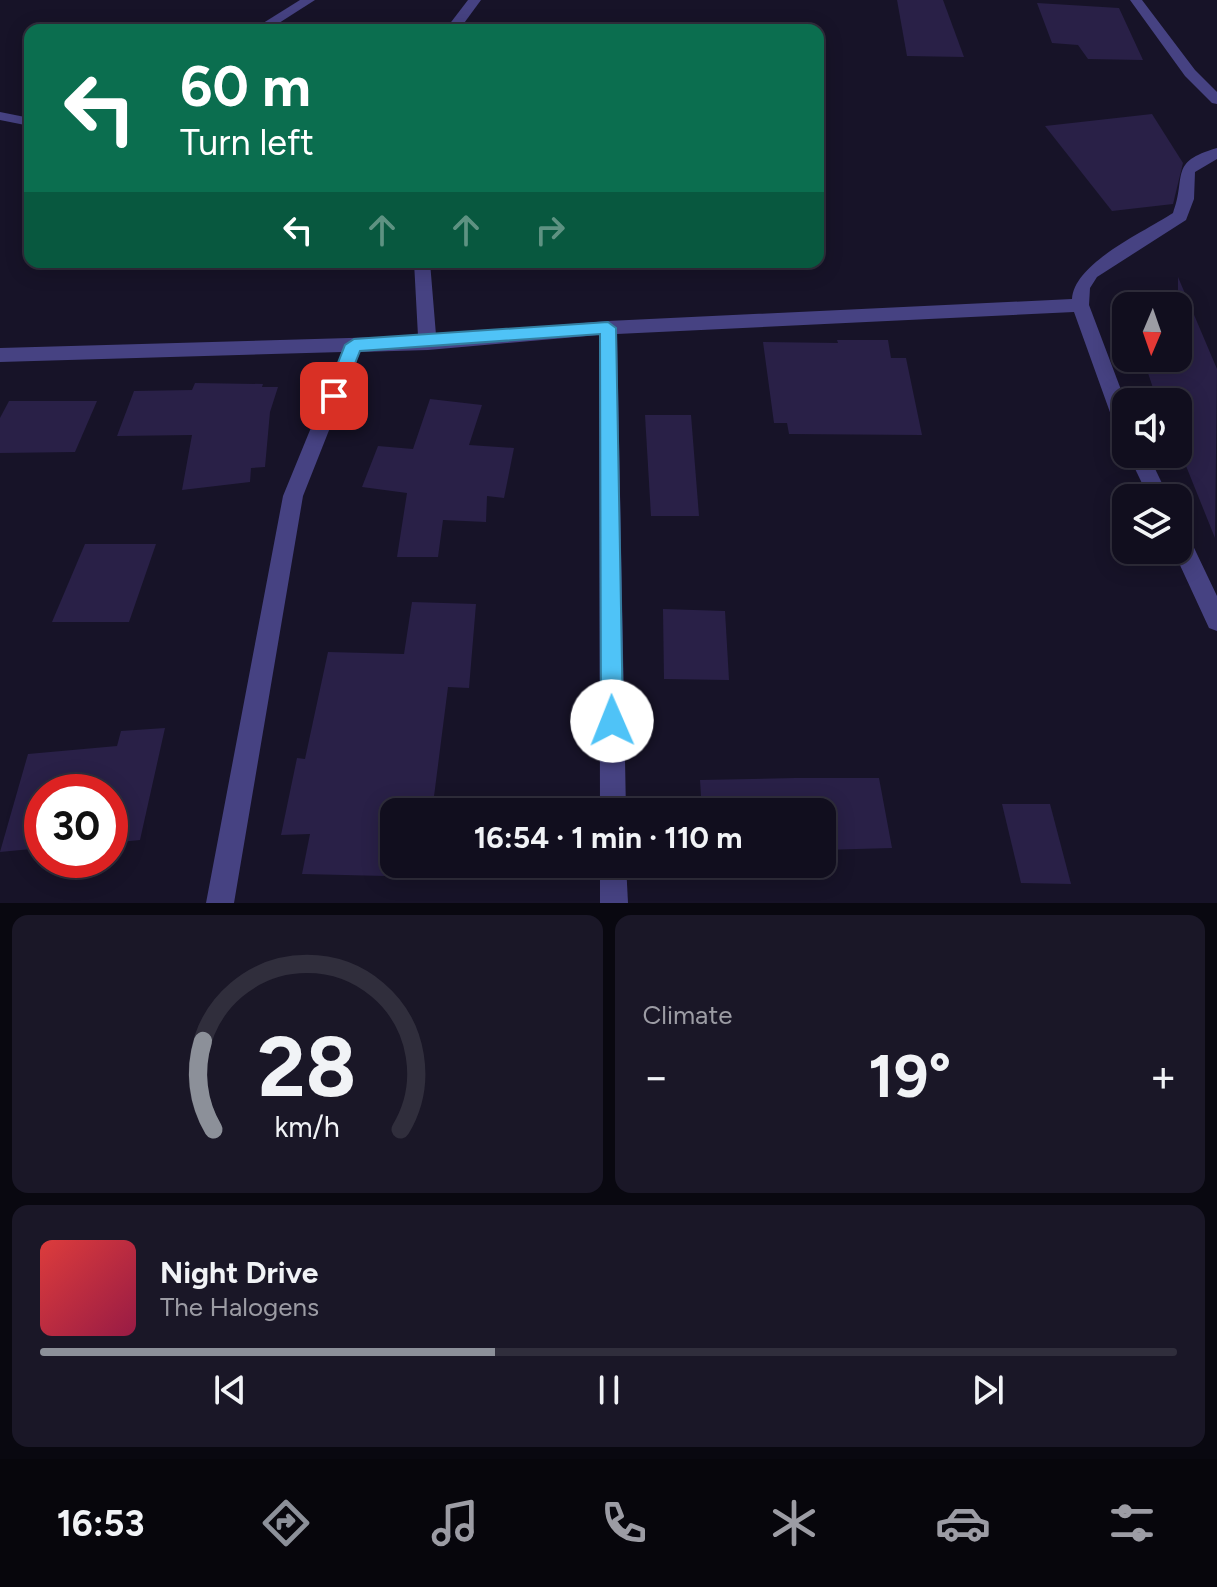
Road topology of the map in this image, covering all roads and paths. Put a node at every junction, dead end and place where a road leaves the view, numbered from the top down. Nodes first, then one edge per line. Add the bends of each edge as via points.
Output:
1 (309, 0) edge
2 (475, 0) edge
3 (1136, 0) edge
4 (269, 24) edge
5 (457, 24) edge
6 (1217, 100) edge
7 (0, 116) edge
8 (24, 121) edge
9 (1217, 153) edge
10 (422, 268) edge
11 (1080, 305) junction
12 (608, 328) junction
13 (428, 343) junction
14 (354, 345) junction
15 (0, 355) edge
16 (1112, 391) edge
17 (1190, 564) edge
18 (1217, 620) edge
19 (613, 798) edge
20 (613, 878) edge
21 (220, 903) edge
22 (614, 903) edge

1 - 4 street
2 - 5 street
3 - 6 street
7 - 8 street
9 - 11 street via 1187,171 1180,216 1091,273 1081,287
10 - 13 street
11 - 12 street
11 - 16 street
12 - 13 street
12 - 19 street
13 - 14 street
14 - 15 street
14 - 21 street via 293,496
17 - 18 street
20 - 22 street

